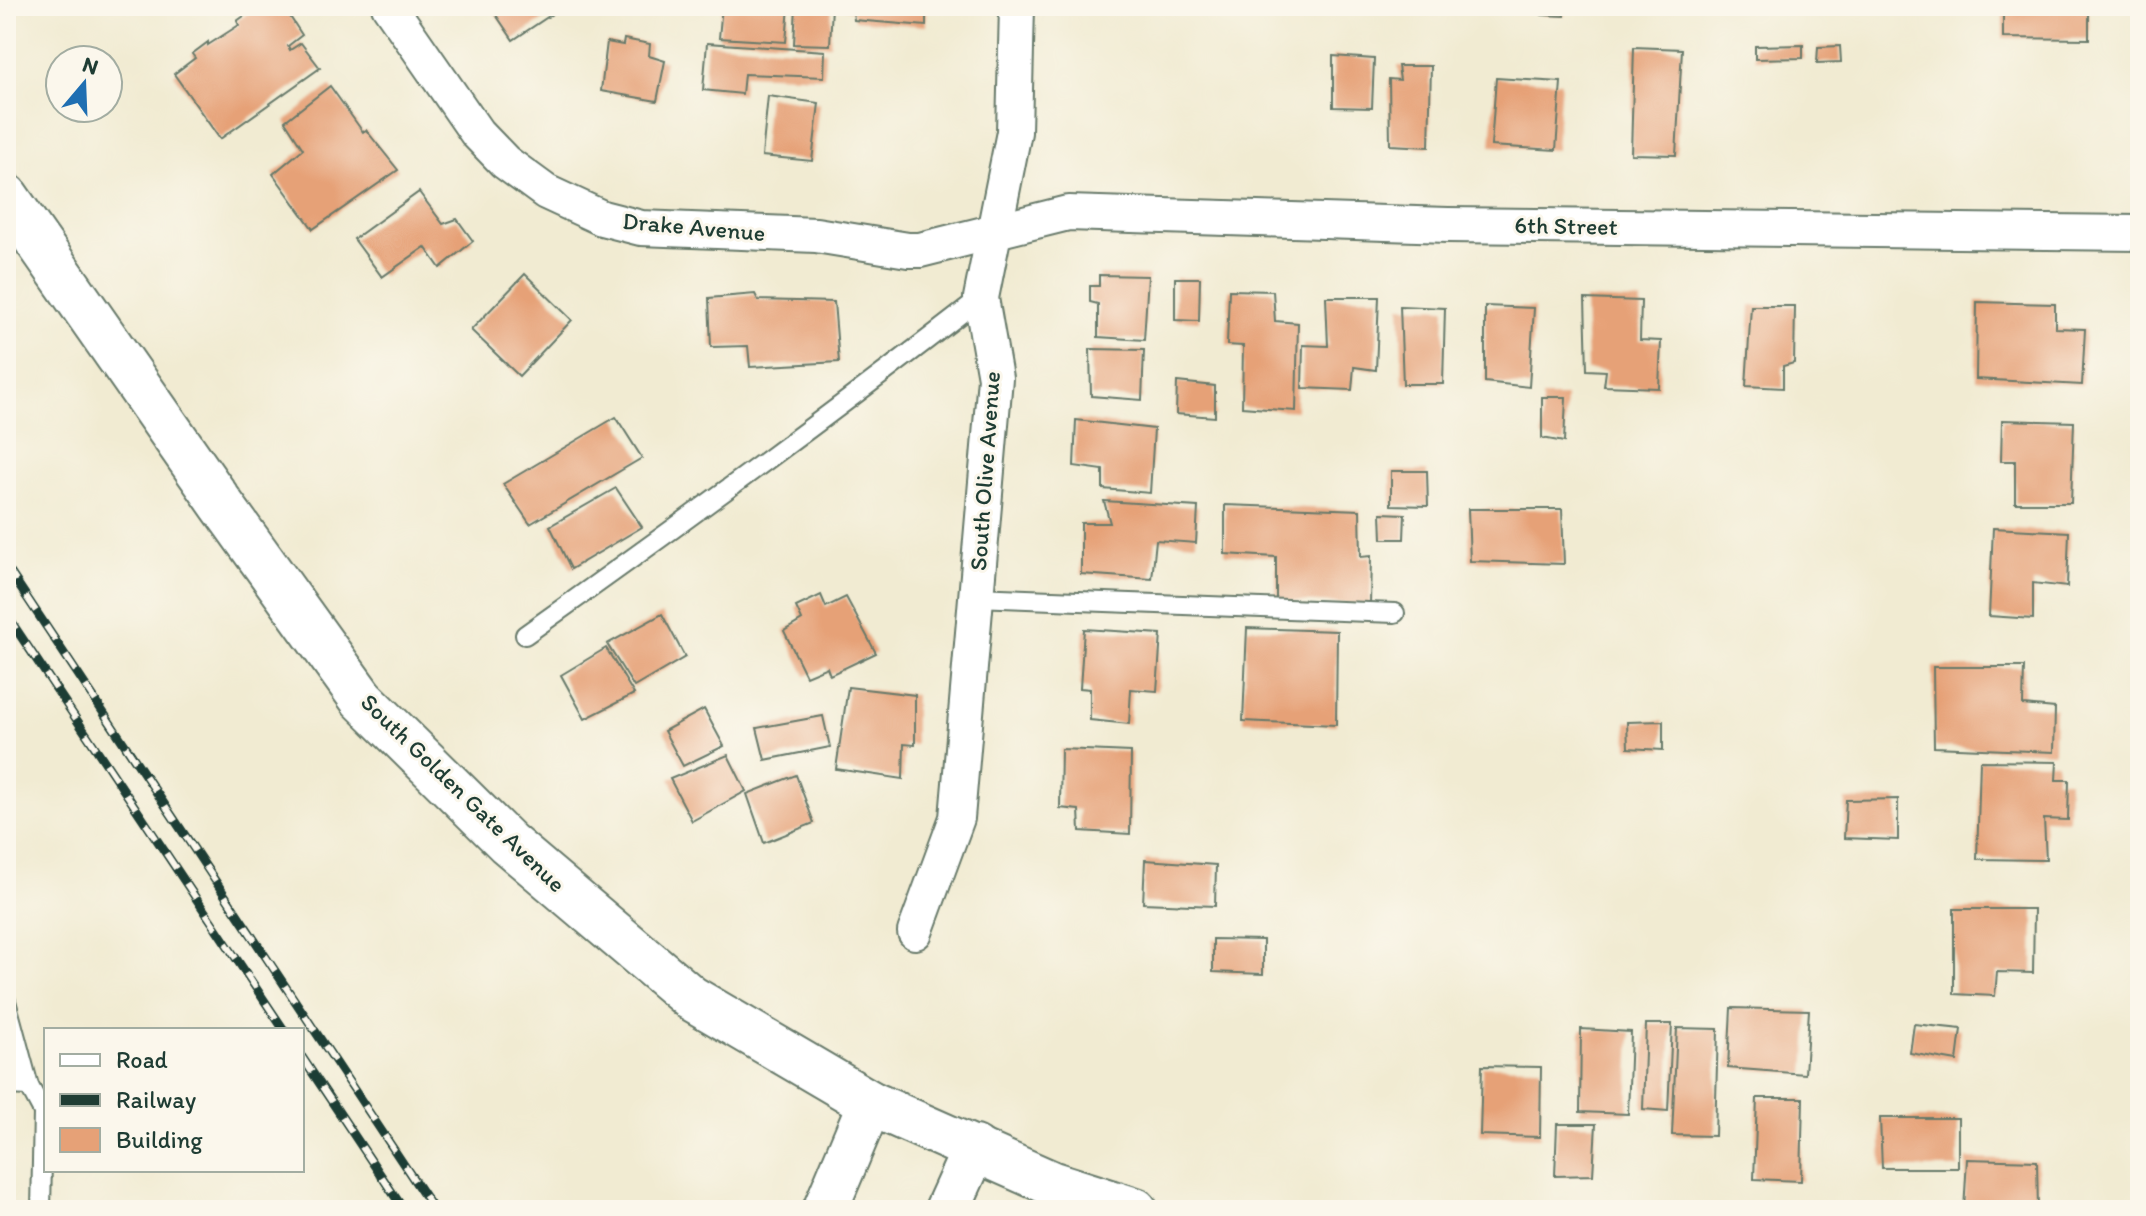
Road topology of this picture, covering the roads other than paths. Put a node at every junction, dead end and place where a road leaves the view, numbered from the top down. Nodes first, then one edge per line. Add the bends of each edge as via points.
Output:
1 (389, 6) edge
2 (1017, 6) edge
3 (6, 196) edge
4 (994, 231) junction
5 (2140, 233) edge
6 (981, 298) junction
7 (976, 597) junction
8 (1395, 613) dead end
9 (525, 635) dead end
10 (915, 932) dead end
11 (6, 1001) edge
12 (6, 1085) edge
13 (29, 1086) junction
14 (870, 1103) junction
15 (975, 1148) junction
16 (41, 1210) edge
17 (825, 1210) edge
18 (947, 1210) edge
19 (1135, 1210) edge

1 - 4 street, Drake Avenue via 459,110 505,162 546,192 602,218 641,228 816,235 908,250
2 - 4 street, South Olive Avenue via 1014,132
3 - 14 main road, South Golden Gate Avenue via 361,698 508,843 691,998
4 - 5 street, 6th Street via 1068,213 1448,225
4 - 6 street, South Olive Avenue
6 - 7 street, South Olive Avenue via 995,378
6 - 9 lane via 852,399
7 - 8 lane
7 - 10 street, South Olive Avenue via 957,818
11 - 13 lane
12 - 13 lane
13 - 16 lane via 43,1112
14 - 15 main road, South Golden Gate Avenue
14 - 17 main road
15 - 18 main road
15 - 19 main road, South Golden Gate Avenue via 1053,1184

